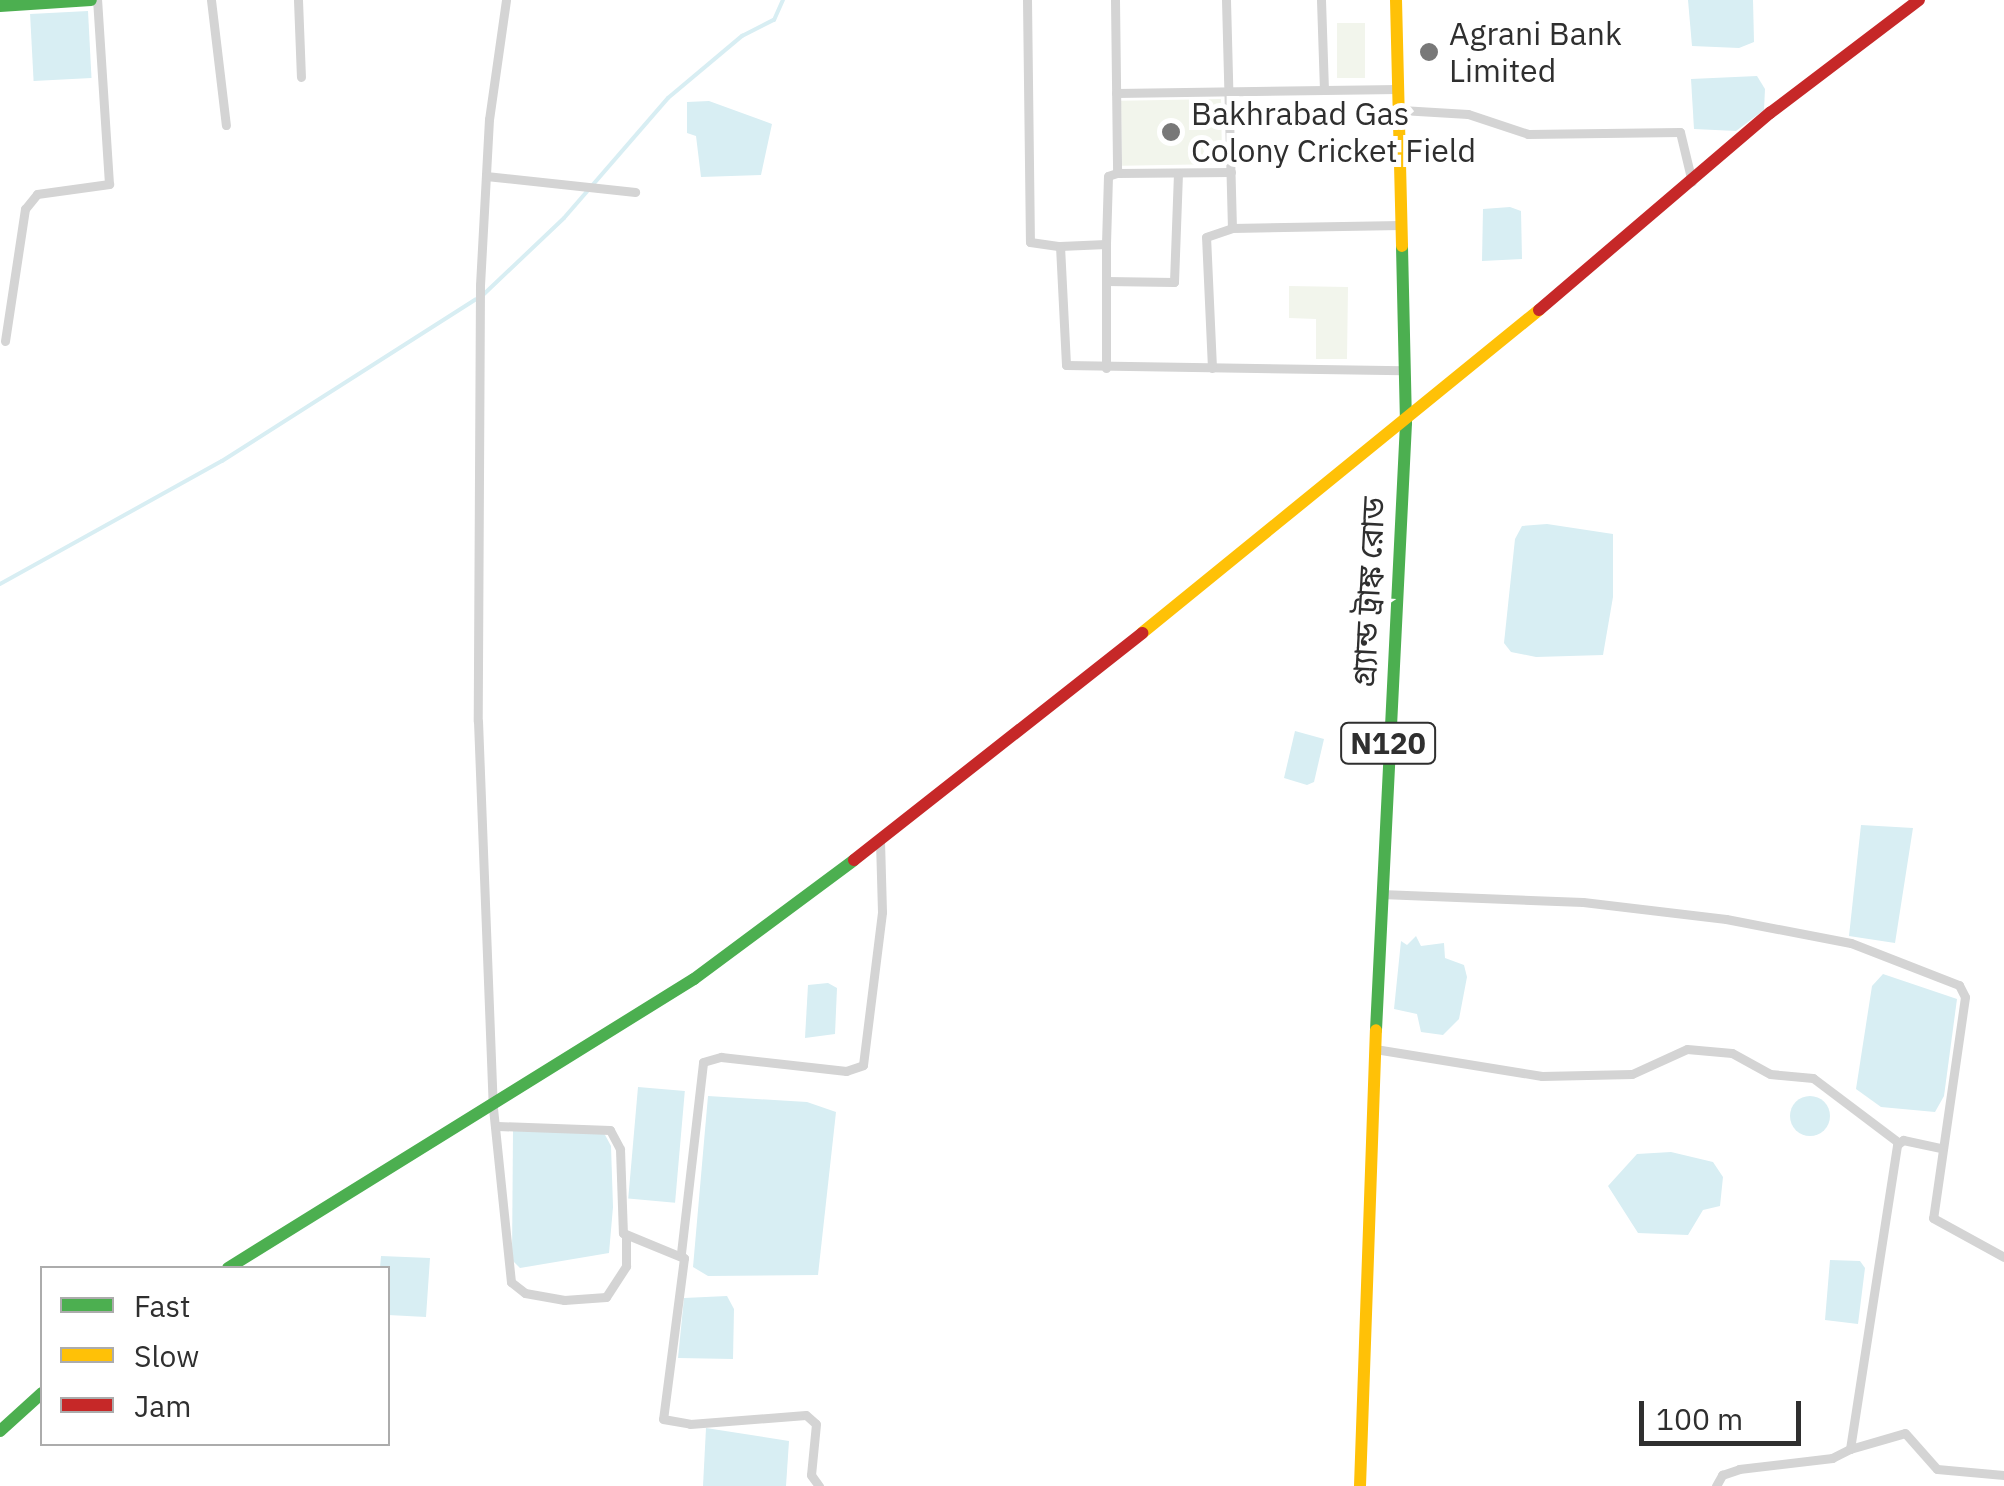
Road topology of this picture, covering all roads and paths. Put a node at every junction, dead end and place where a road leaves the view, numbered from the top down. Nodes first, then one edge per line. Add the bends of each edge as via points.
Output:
1 (94, 0) edge
2 (211, 0) edge
3 (298, 0) edge
4 (506, 0) edge
5 (1027, 0) edge
6 (1115, 0) edge
7 (1226, 0) edge
8 (1321, 0) edge
9 (1396, 0) edge
10 (1919, 0) edge
11 (0, 6) edge
12 (301, 77) dead end
13 (1324, 90) junction
14 (1401, 90) junction
15 (1229, 92) junction
16 (1116, 93) junction
17 (1401, 110) junction
18 (226, 125) dead end
19 (1231, 172) junction
20 (1117, 173) junction
21 (1178, 173) junction
22 (486, 176) junction
23 (1692, 182) junction
24 (635, 192) dead end
25 (1403, 225) junction
26 (1232, 228) junction
27 (1106, 244) junction
28 (1060, 246) junction
29 (1106, 282) junction
30 (5, 341) dead end
31 (1106, 368) junction
32 (1212, 368) junction
33 (1404, 370) junction
34 (1406, 423) junction
35 (880, 841) junction
36 (1380, 894) junction
37 (1375, 1049) junction
38 (492, 1108) junction
39 (498, 1126) junction
40 (1898, 1142) junction
41 (1942, 1148) junction
42 (626, 1238) junction
43 (681, 1254) junction
44 (2004, 1257) edge
45 (231, 1266) edge
46 (40, 1395) edge
47 (0, 1432) edge
48 (1850, 1450) junction
49 (2004, 1475) edge
50 (819, 1486) edge
51 (1360, 1486) edge
52 (1716, 1486) edge

1 - 11 main road
1 - 30 street via 109,184 37,194 25,208
2 - 18 street
3 - 12 street
4 - 22 street
5 - 28 street via 1030,242
6 - 16 street
7 - 15 street
8 - 13 street
9 - 14 main road, গ্র্যান্ড ট্রাঙ্ক রোড / N120
10 - 23 main road
13 - 14 street
13 - 15 street
14 - 17 main road, গ্র্যান্ড ট্রাঙ্ক রোড / N120
15 - 16 street
15 - 19 street
16 - 20 street
17 - 23 street via 1468,114 1528,134 1680,132
17 - 25 main road, গ্র্যান্ড ট্রাঙ্ক রোড / N120
19 - 21 street
19 - 26 street
20 - 21 street
20 - 27 street via 1107,180
21 - 29 street via 1174,282
22 - 24 street
22 - 38 street via 478,721
23 - 34 main road
25 - 26 street
25 - 33 main road, গ্র্যান্ড ট্রাঙ্ক রোড / N120
26 - 32 street via 1206,237
27 - 28 street
27 - 29 street
28 - 31 street via 1064,361
29 - 31 street
31 - 32 street
32 - 33 street
33 - 34 main road, গ্র্যান্ড ট্রাঙ্ক রোড / N120
34 - 35 main road
34 - 36 main road, গ্র্যান্ড ট্রাঙ্ক রোড / N120
35 - 38 main road via 694,980
35 - 43 street via 882,912 863,1065 846,1071 721,1057 703,1062
36 - 37 main road, গ্র্যান্ড ট্রাঙ্ক রোড / N120
36 - 41 street via 1583,902 1726,919 1850,943 1958,985 1965,996
37 - 40 street via 1542,1076 1632,1074 1687,1049 1732,1053 1770,1074 1813,1078
37 - 51 main road, গ্র্যান্ড ট্রাঙ্ক রোড / N120
38 - 39 street
38 - 45 main road
39 - 42 street via 610,1130 620,1149
39 - 42 street via 511,1282 525,1293 564,1300 606,1297 626,1266
40 - 41 street
40 - 48 street
41 - 44 street via 1933,1218
42 - 43 street
43 - 50 street via 663,1419 690,1424 806,1415 816,1424 811,1476
46 - 47 main road
48 - 49 street via 1905,1432 1937,1469
48 - 52 street via 1739,1469 1722,1475

